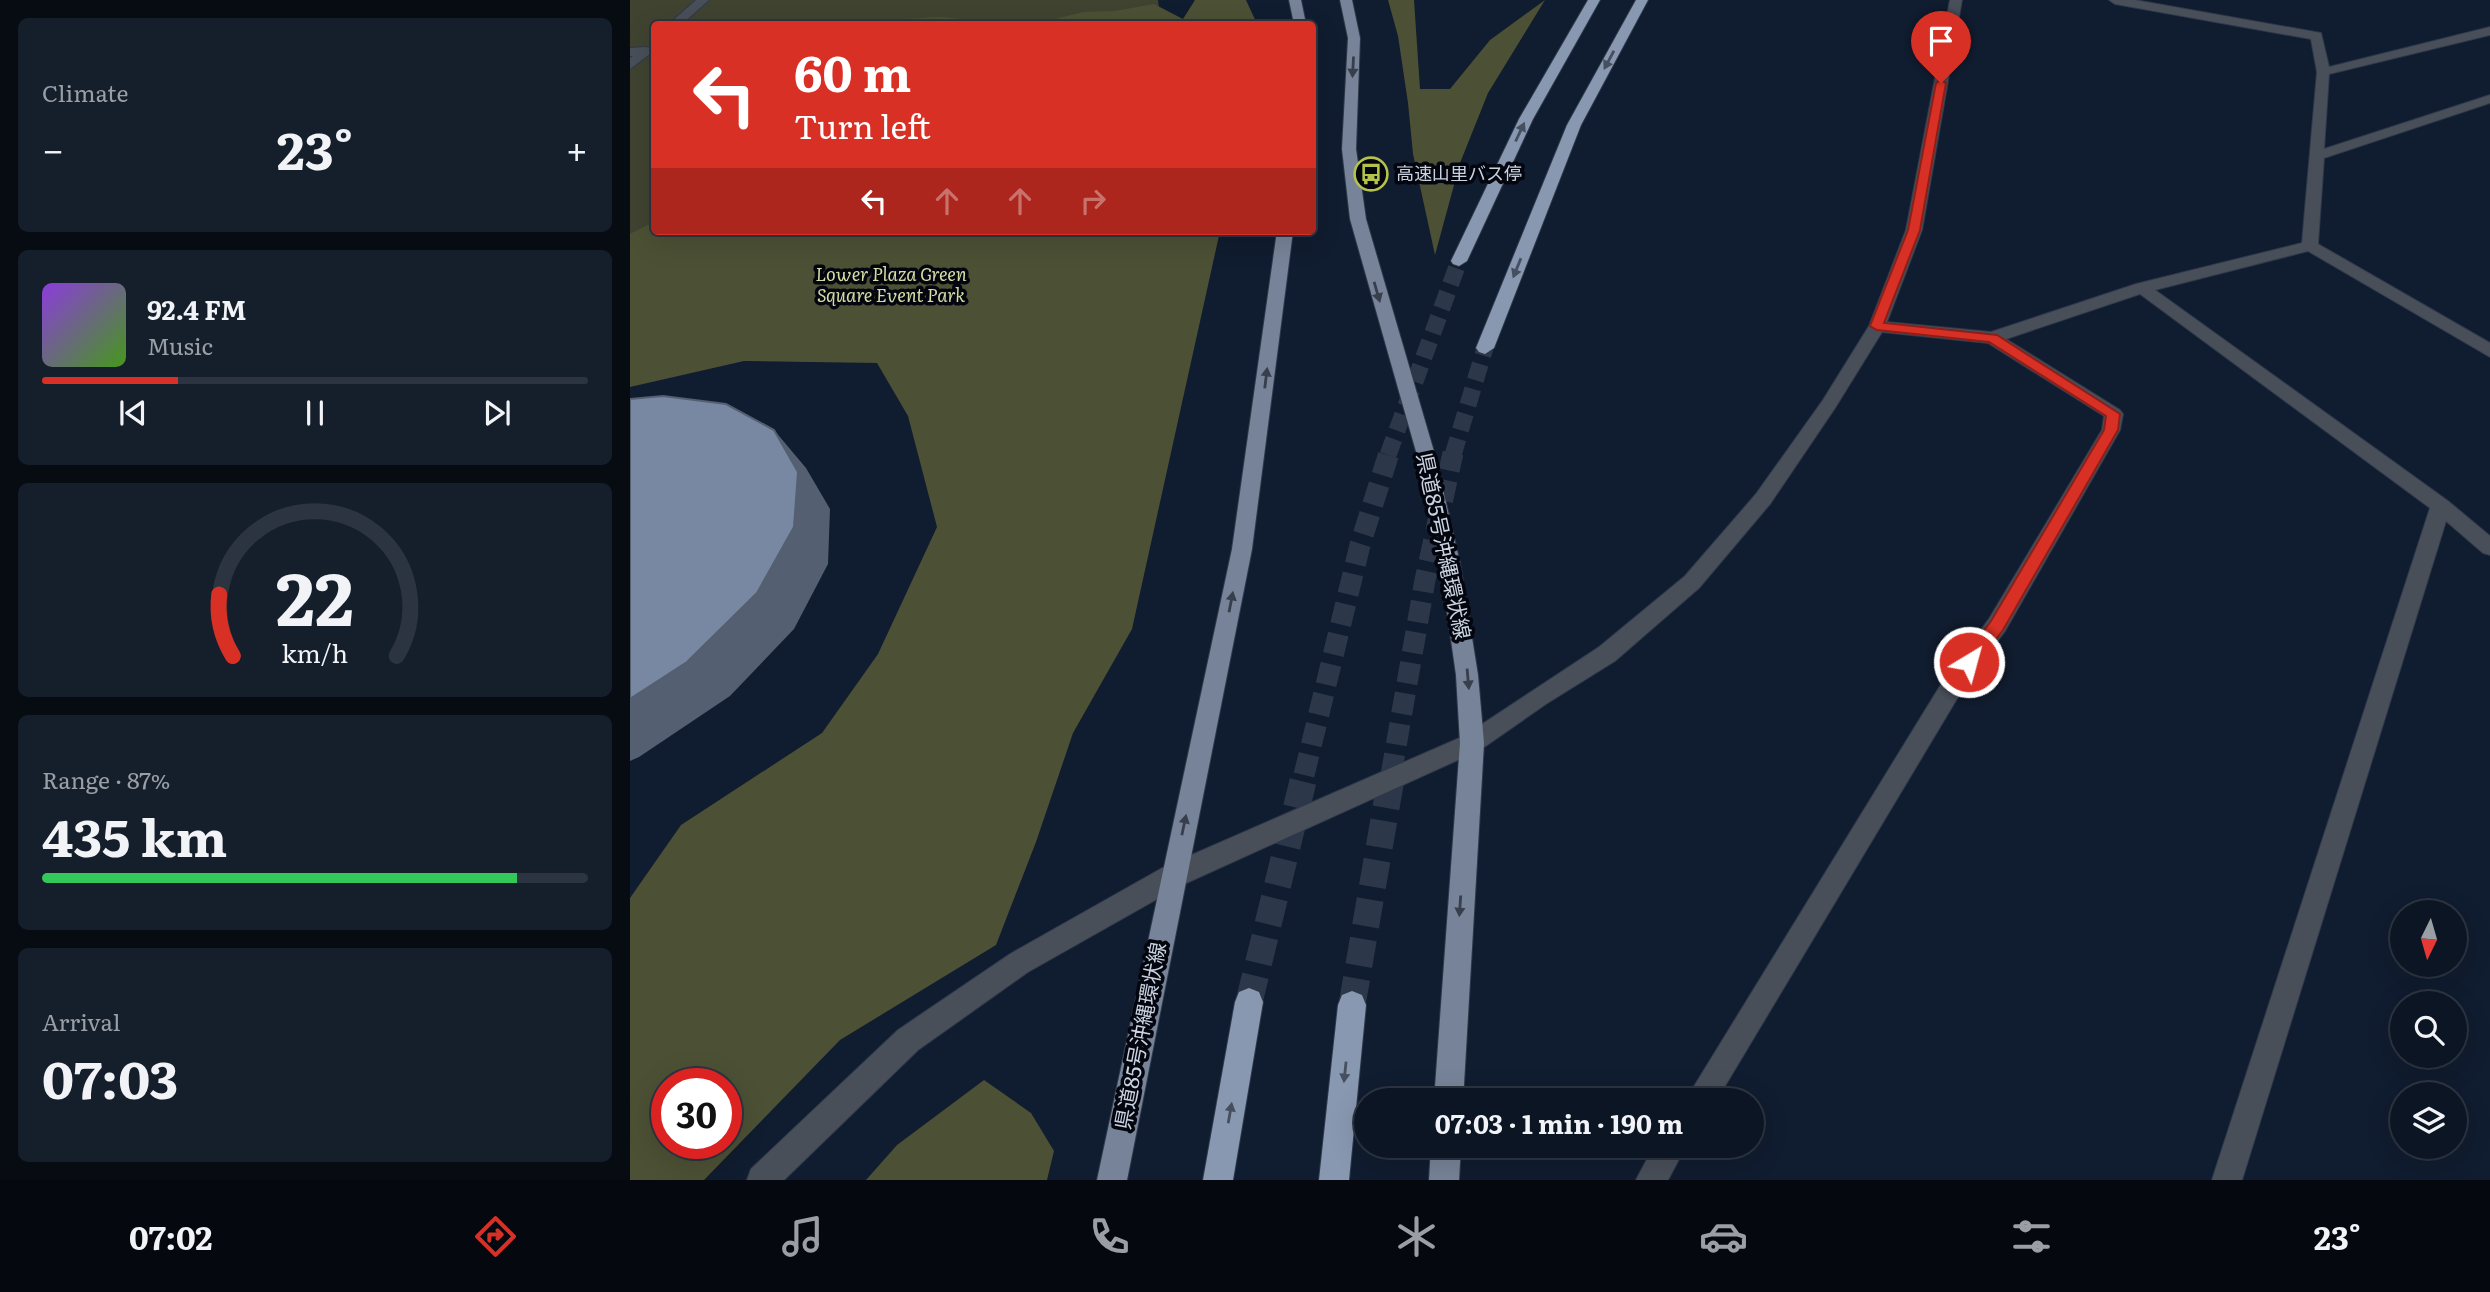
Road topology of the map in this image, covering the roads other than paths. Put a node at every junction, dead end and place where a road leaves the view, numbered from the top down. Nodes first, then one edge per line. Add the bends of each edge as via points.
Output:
1 (704, 0) edge
2 (1295, 0) edge
3 (1346, 0) edge
4 (1594, 0) edge
5 (1642, 0) edge
6 (1955, 0) edge
7 (2115, 0) edge
8 (679, 21) edge
9 (1299, 21) edge
10 (2490, 31) edge
11 (650, 47) edge
12 (630, 52) edge
13 (630, 65) edge
14 (2323, 72) junction
15 (2490, 99) edge
16 (2317, 156) junction
17 (1284, 235) edge
18 (2310, 246) junction
19 (1459, 261) tunnel mouth
20 (2142, 288) junction
21 (1877, 326) junction
22 (1992, 338) junction
23 (1485, 348) tunnel mouth
24 (2490, 351) edge
25 (2441, 506) junction
26 (2490, 547) edge
27 (1472, 743) junction
28 (1173, 876) junction
29 (1249, 1002) tunnel mouth
30 (1352, 1004) tunnel mouth
31 (1449, 1088) edge
32 (1707, 1088) edge
33 (1445, 1158) edge
34 (1664, 1158) edge
35 (762, 1180) edge
36 (1112, 1180) edge
37 (1218, 1180) edge
38 (1334, 1180) edge
39 (1444, 1180) edge
40 (1651, 1180) edge
41 (2227, 1180) edge

1 - 8 street
2 - 9 main road
3 -> 27 main road, 県道85号沖縄環状線 via 1353,38 1349,149 1358,219 1426,455 1450,563 1468,675
19 -> 4 highway via 1526,119
5 -> 23 highway via 1574,125
6 - 21 street via 1914,230
7 - 14 street via 2317,36
10 - 14 street
11 - 12 street
11 - 13 street
14 - 16 street
15 - 16 street
16 - 18 street
28 -> 17 main road, 県道85号沖縄環状線 via 1242,549
18 - 20 street
18 - 24 street
20 - 22 street
20 - 25 street
21 - 22 street
21 - 27 street via 1763,499 1692,582 1607,654
22 - 32 street via 2113,414 2111,430 1997,625 1956,680
25 - 26 street
25 - 41 street
27 - 28 street
27 -> 31 main road, 県道85号沖縄環状線
28 - 35 street via 1019,963 908,1040
28 - 36 main road, 県道85号沖縄環状線
37 -> 29 highway
30 -> 38 highway
33 - 39 main road
34 - 40 street

